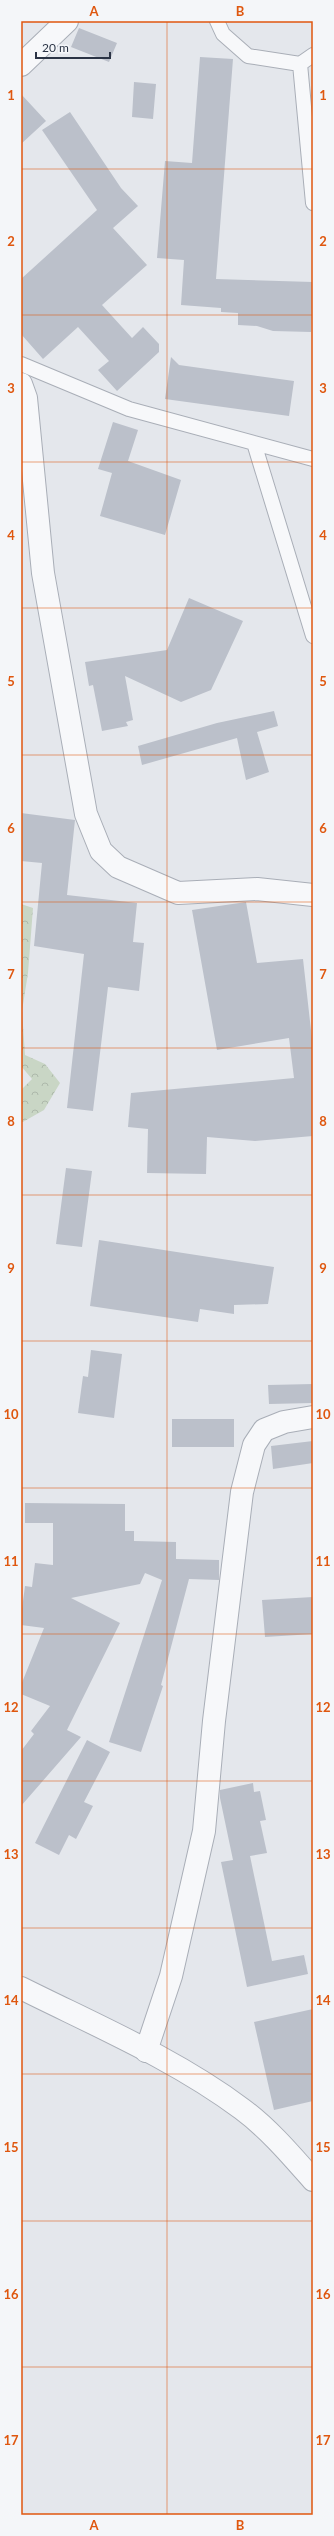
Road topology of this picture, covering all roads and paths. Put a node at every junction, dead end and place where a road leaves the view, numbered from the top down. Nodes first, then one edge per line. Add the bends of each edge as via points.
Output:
1 (67, 21) edge
2 (217, 21) edge
3 (313, 55) edge
4 (300, 64) junction
5 (21, 65) edge
6 (313, 203) edge
7 (21, 364) edge
8 (21, 384) edge
9 (254, 444) junction
10 (313, 459) edge
11 (313, 636) edge
12 (313, 896) edge
13 (313, 1417) edge
14 (21, 1988) edge
15 (146, 2051) junction
16 (313, 2180) edge

1 - 5 street
2 - 4 lane via 223,34 248,56
3 - 4 lane
4 - 6 lane
7 - 9 lane via 128,409
8 - 12 street via 26,398 43,573 86,814 101,851 118,867 178,893 257,889
9 - 10 lane
9 - 11 lane
13 - 15 street via 284,1422 264,1430 254,1445 242,1492 214,1721 204,1831 171,1976
14 - 15 street
15 - 16 street via 242,2109 273,2136

